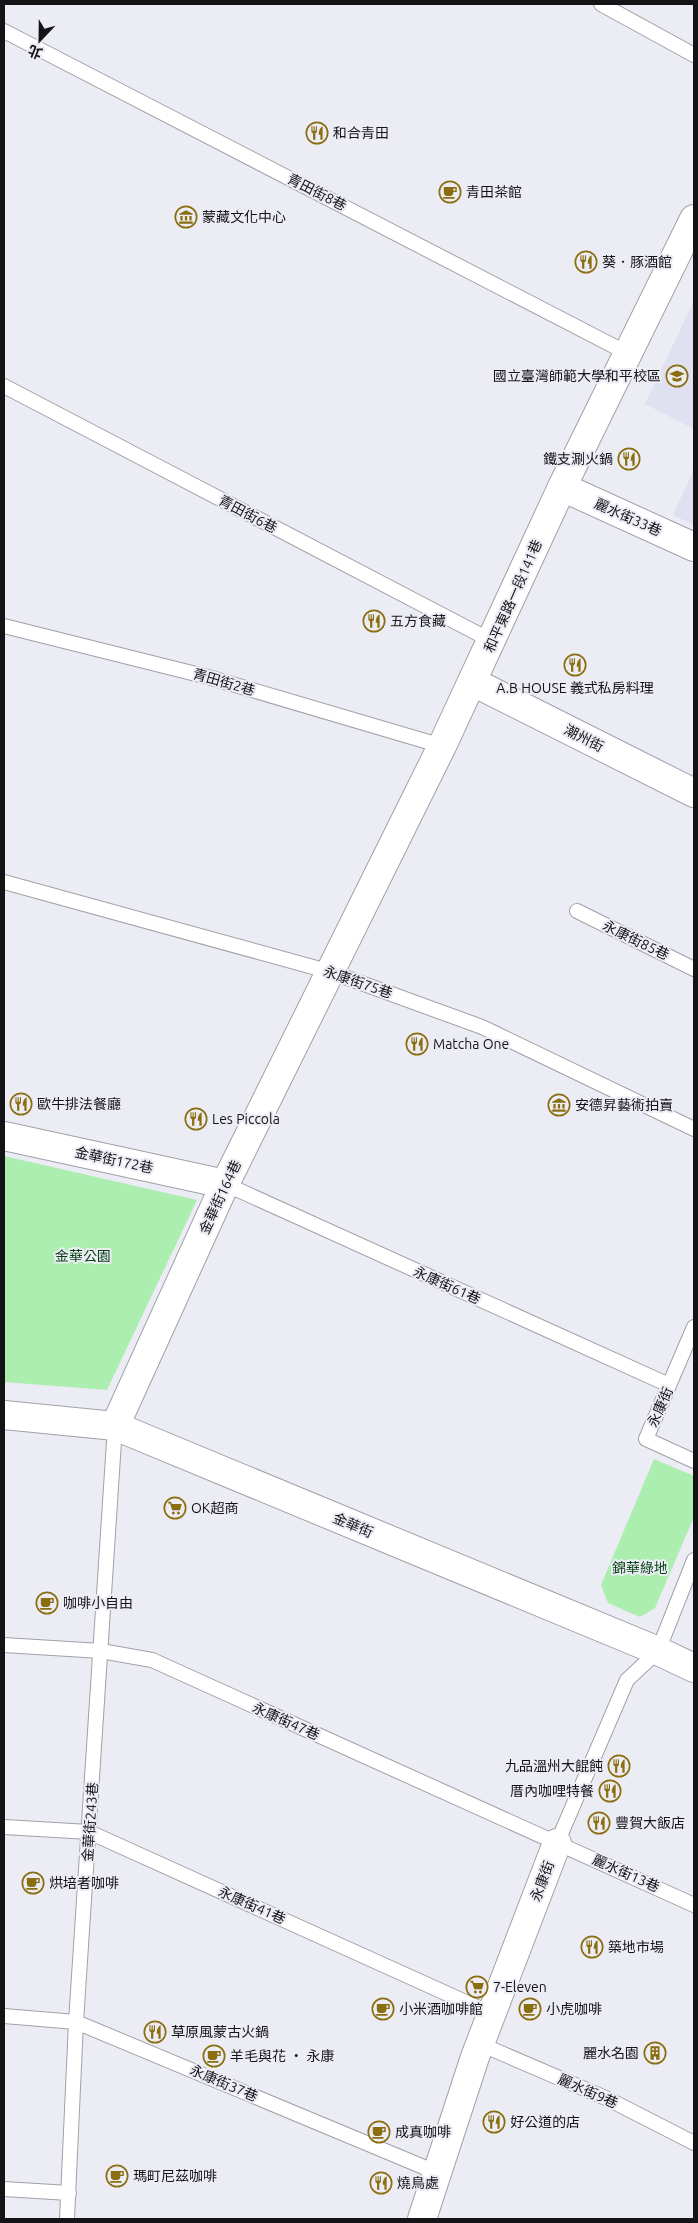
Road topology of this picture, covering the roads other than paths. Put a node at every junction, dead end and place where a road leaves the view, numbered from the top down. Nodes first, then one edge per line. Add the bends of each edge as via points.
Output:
1 (601, 4) edge
2 (4, 31) edge
3 (694, 55) edge
4 (694, 219) edge
5 (629, 354) junction
6 (4, 386) edge
7 (562, 487) junction
8 (694, 547) edge
9 (4, 626) edge
10 (492, 641) junction
11 (473, 682) junction
12 (442, 746) junction
13 (694, 793) edge
14 (4, 882) edge
15 (577, 912) dead end
16 (694, 969) edge
17 (331, 972) junction
18 (694, 1130) edge
19 (4, 1136) edge
20 (225, 1184) junction
21 (694, 1327) edge
22 (669, 1385) junction
23 (4, 1415) edge
24 (115, 1426) junction
25 (694, 1461) edge
26 (694, 1560) edge
27 (4, 1645) edge
28 (101, 1651) junction
29 (658, 1651) junction
30 (694, 1668) edge
31 (4, 1827) edge
32 (89, 1832) junction
33 (557, 1843) junction
34 (694, 1905) edge
35 (492, 2014) junction
36 (4, 2016) edge
37 (76, 2022) junction
38 (480, 2044) junction
39 (694, 2143) edge
40 (438, 2173) junction
41 (4, 2189) edge
42 (69, 2193) junction
43 (68, 2219) edge
44 (422, 2219) edge

1 - 3 lane
2 - 5 lane, 青田街8巷
4 - 5 street, 和平東路一段141巷
5 - 7 street, 和平東路一段141巷
6 - 10 lane, 青田街6巷
7 - 8 street, 麗水街33巷
7 - 10 street, 和平東路一段141巷
9 - 12 lane, 青田街2巷 via 208,677
10 - 11 street, 和平東路一段141巷
11 - 12 street, 和平東路一段141巷
11 - 13 street, 潮州街
12 - 17 street, 和平東路一段141巷
14 - 17 lane, 永康街75巷
15 - 16 lane, 永康街85巷
17 - 18 lane, 永康街75巷 via 482,1027
17 - 20 street, 金華街164巷
19 - 20 street, 金華街172巷
20 - 22 lane, 永康街61巷
20 - 24 street, 金華街164巷
21 - 22 lane, 永康街
22 - 25 lane, 永康街 via 646,1439
23 - 24 street, 金華街
24 - 28 lane, 金華街243巷
24 - 29 street, 金華街
26 - 29 lane, 永康街
27 - 28 lane, 永康街47巷
28 - 32 lane, 金華街243巷
28 - 33 lane, 永康街47巷 via 152,1660
29 - 30 street, 金華街
29 - 33 lane, 永康街 via 627,1680
31 - 32 lane, 永康街41巷
32 - 35 lane, 永康街41巷
32 - 37 lane, 金華街243巷
33 - 34 lane, 麗水街13巷
33 - 35 street, 永康街
35 - 38 street, 永康街
36 - 37 lane, 永康街37巷
37 - 40 lane, 永康街37巷
37 - 42 lane, 金華街243巷
38 - 39 lane, 麗水街9巷 via 608,2099
38 - 40 street, 永康街
40 - 44 street, 永康街
41 - 42 lane
42 - 43 lane, 金華街243巷

